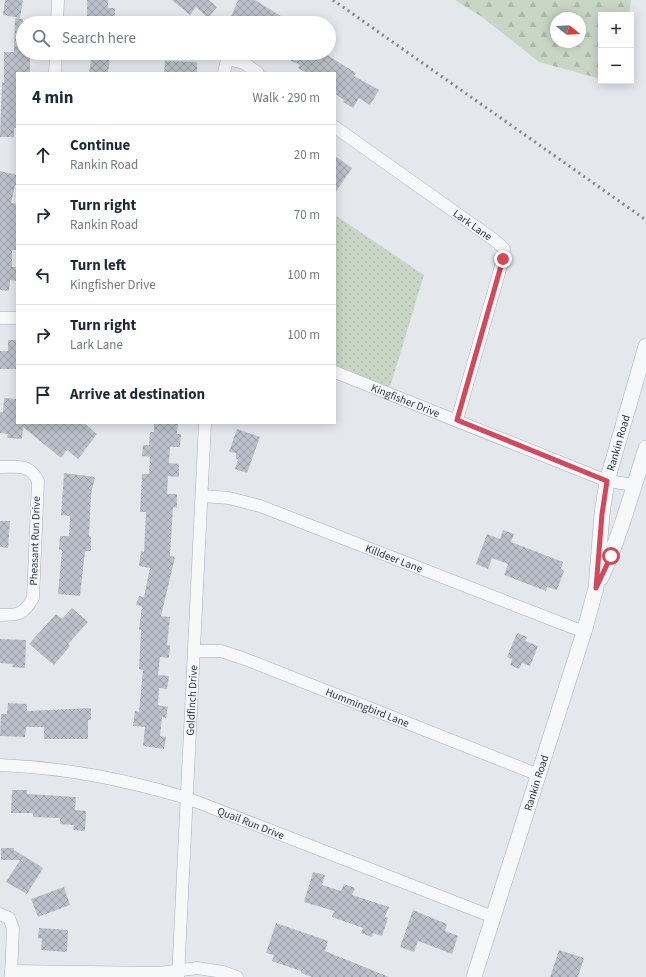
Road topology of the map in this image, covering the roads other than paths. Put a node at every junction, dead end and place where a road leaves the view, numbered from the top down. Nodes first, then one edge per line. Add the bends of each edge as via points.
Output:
1 (58, 0) edge
2 (57, 16) edge
3 (56, 60) edge
4 (227, 60) edge
5 (231, 60) edge
6 (55, 72) edge
7 (224, 72) edge
8 (257, 72) edge
9 (336, 128) edge
10 (0, 318) edge
11 (16, 318) edge
12 (646, 346) edge
13 (336, 372) edge
14 (457, 420) junction
15 (205, 424) edge
16 (646, 448) edge
17 (0, 467) edge
18 (607, 481) junction
19 (635, 485) junction
20 (202, 496) junction
21 (596, 588) junction
22 (0, 615) edge
23 (584, 632) junction
24 (194, 651) junction
25 (0, 765) edge
26 (539, 775) junction
27 (188, 798) junction
28 (0, 914) edge
29 (493, 917) junction
30 (179, 973) edge
31 (11, 974) edge
32 (238, 977) edge
33 (474, 977) edge

1 - 2 street
3 - 6 street
4 - 7 street
5 - 8 street via 244,63
9 - 14 street, Lark Lane via 504,249
10 - 11 street
12 - 18 street, Rankin Road
13 - 14 street, Kingfisher Drive
14 - 18 street, Kingfisher Drive
15 - 20 street, Goldfinch Drive
16 - 19 street, Rankin Road
17 - 22 street, Pheasant Run Drive via 22,467 33,471 38,481 33,598 26,610 17,615
18 - 19 street, Kingfisher Drive
18 - 21 street, Rankin Road
19 - 21 street, Rankin Road via 622,526
20 - 23 street, Killdeer Lane via 229,498 260,506
20 - 24 street, Goldfinch Drive
21 - 23 street, Rankin Road
23 - 26 street, Rankin Road
24 - 26 street, Hummingbird Lane via 221,651 245,659
24 - 27 street, Goldfinch Drive
25 - 27 street, Quail Run Drive via 46,767 94,774
26 - 29 street, Rankin Road
27 - 29 street, Quail Run Drive
27 - 30 street, Goldfinch Drive
28 - 31 street via 9,918 13,928
29 - 33 street, Rankin Road
30 - 31 street
30 - 32 street via 197,968

